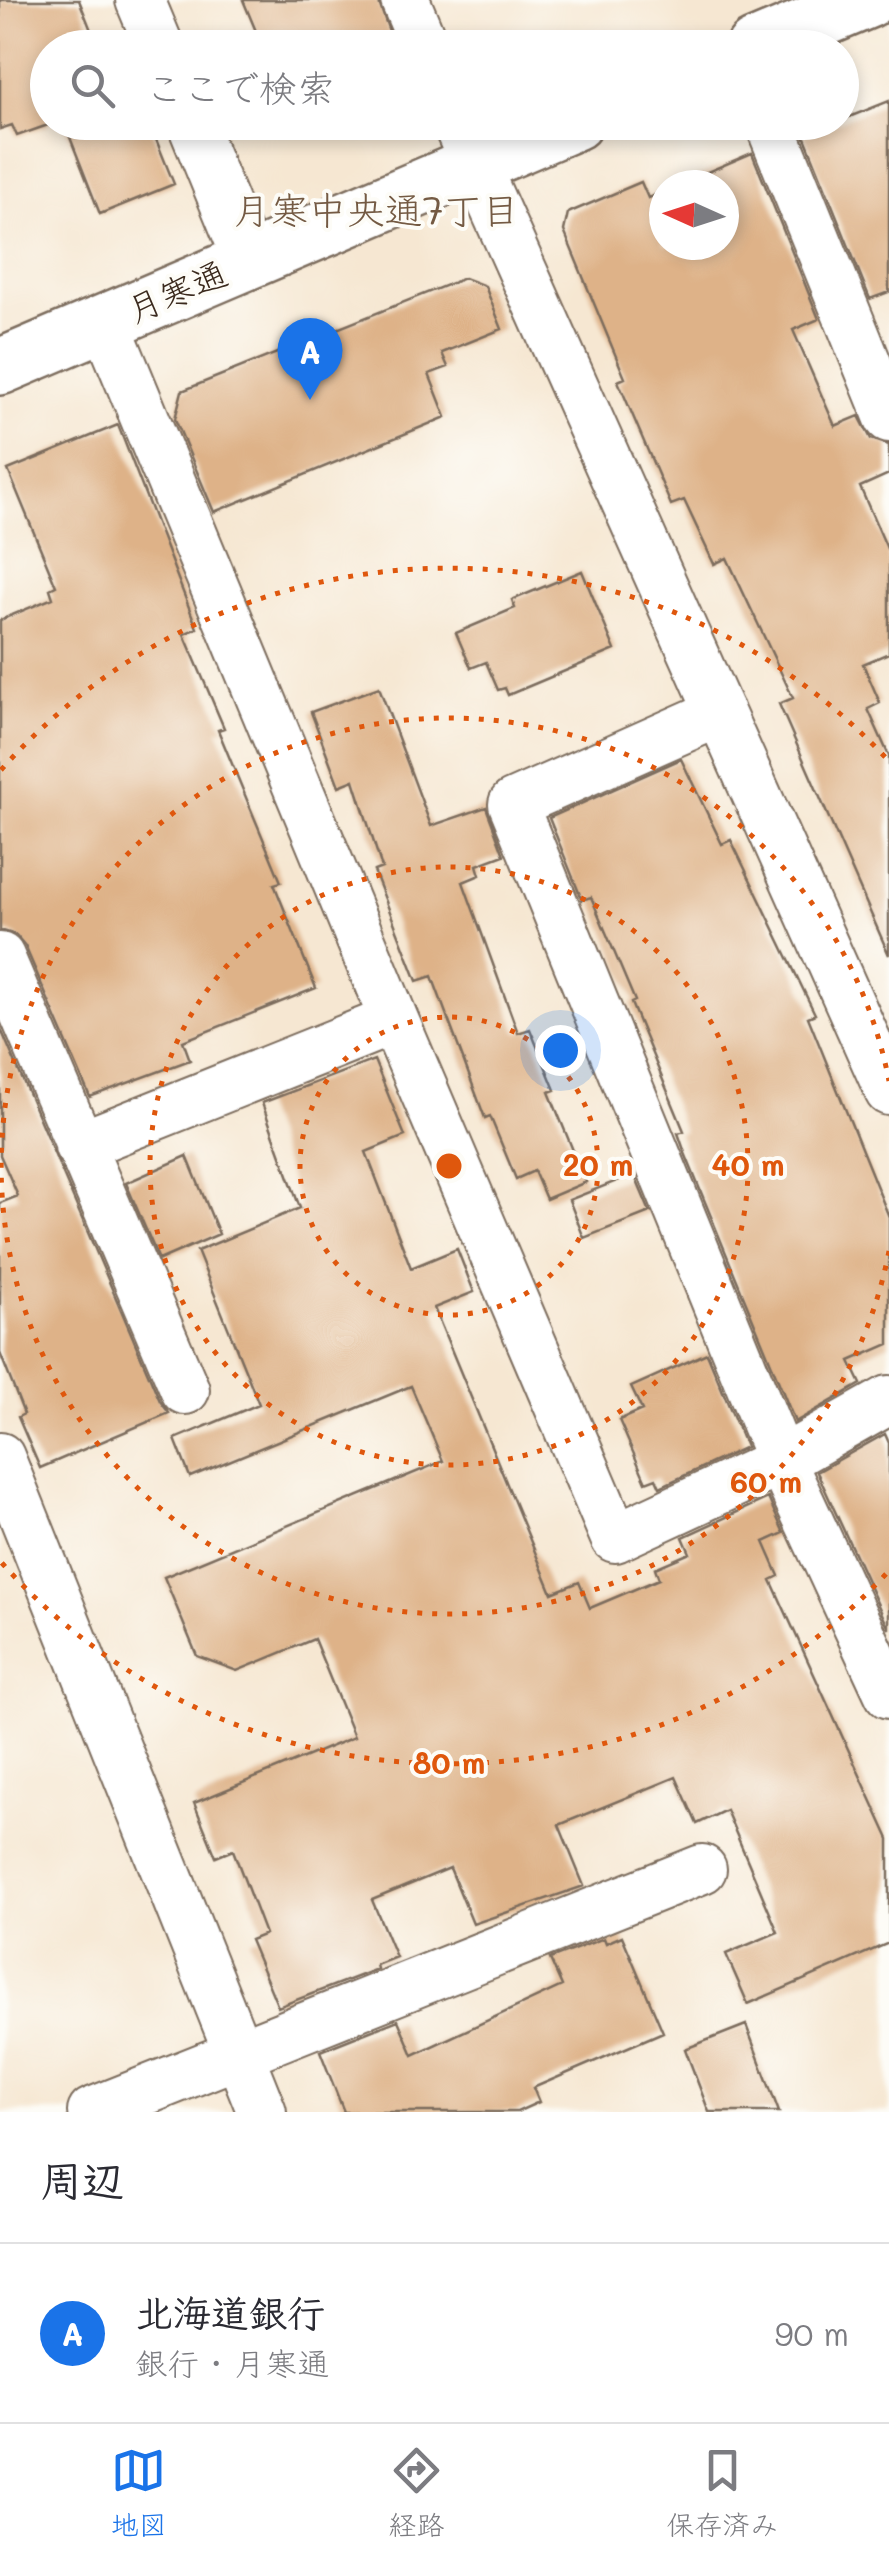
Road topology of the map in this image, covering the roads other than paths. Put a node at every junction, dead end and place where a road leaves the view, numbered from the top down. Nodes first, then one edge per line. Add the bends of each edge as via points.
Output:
1 (140, 0) edge
2 (406, 0) edge
3 (868, 0) edge
4 (152, 30) edge
5 (418, 30) edge
6 (797, 30) edge
7 (198, 140) edge
8 (776, 140) edge
9 (465, 144) edge
10 (248, 261) junction
11 (105, 322) junction
12 (0, 367) edge
13 (889, 418) edge
14 (720, 712) junction
15 (0, 957) edge
16 (394, 1020) junction
17 (889, 1091) edge
18 (78, 1146) junction
19 (185, 1390) dead end
20 (889, 1400) edge
21 (0, 1457) edge
22 (781, 1461) junction
23 (889, 1694) edge
24 (702, 1869) dead end
25 (237, 2051) junction
26 (92, 2112) edge
27 (262, 2112) edge

1 - 4 street
2 - 5 street
3 - 6 highway
7 - 10 street
8 - 13 street
9 - 10 highway, 月寒通
9 - 14 street
10 - 11 highway, 月寒通
11 - 12 highway, 月寒通
11 - 16 street
14 - 17 street
14 - 22 street via 513,804
15 - 18 street
16 - 18 street
16 - 22 street via 615,1538
18 - 19 street
20 - 22 street
21 - 25 street
22 - 23 street
24 - 25 street
25 - 26 street
25 - 27 street

